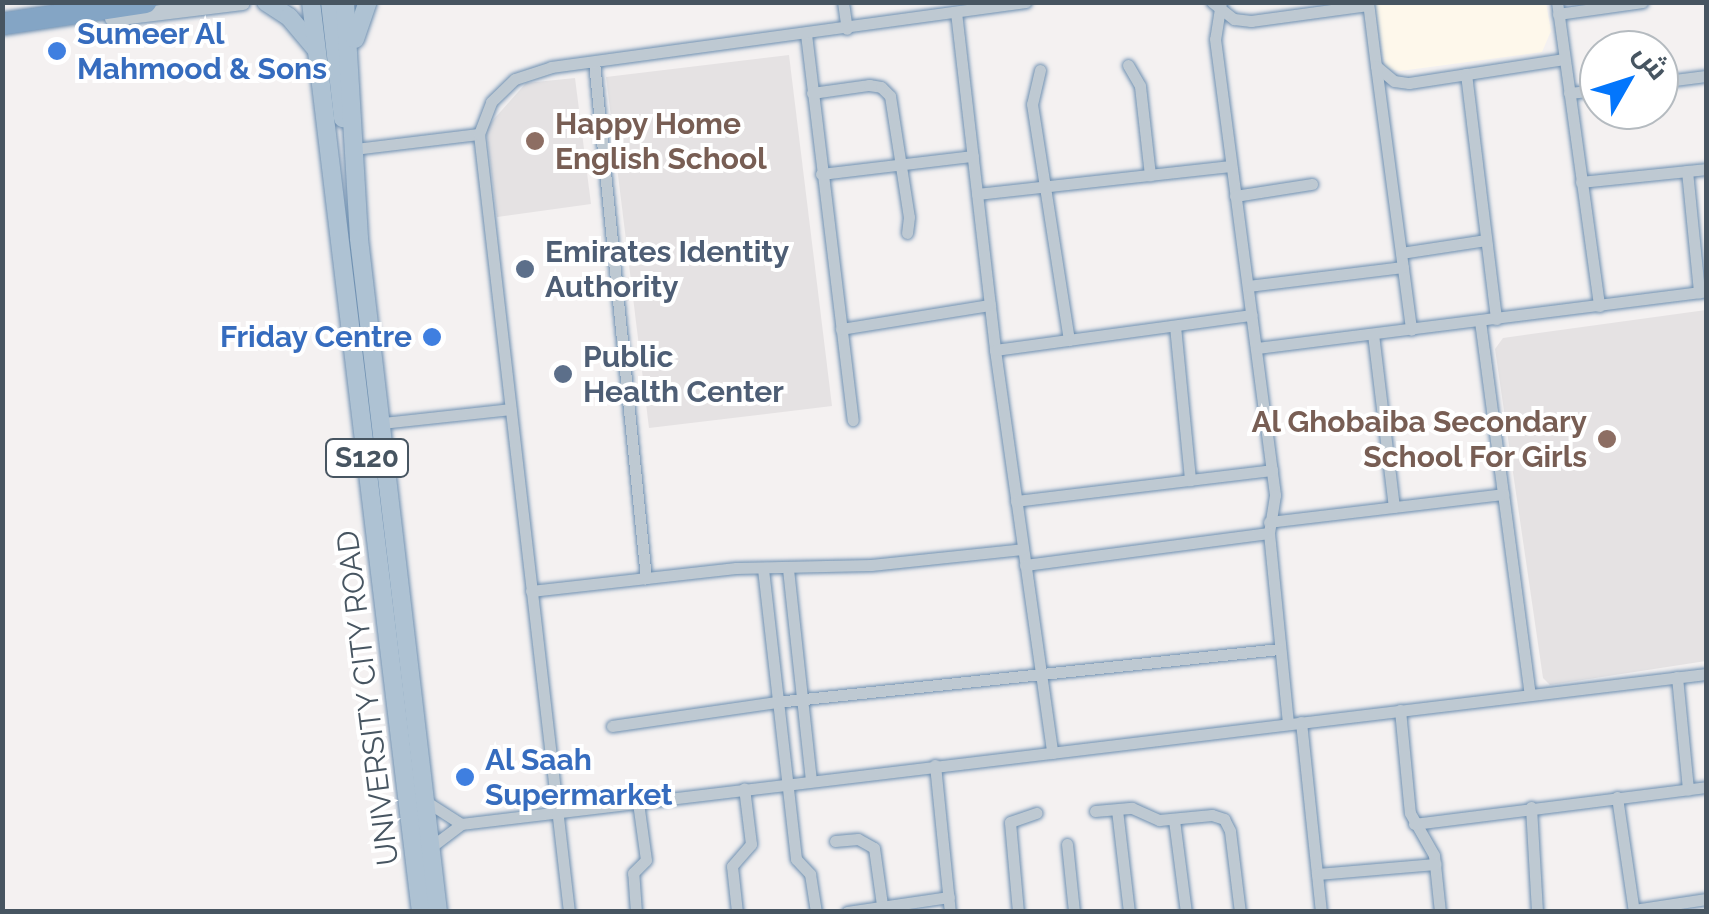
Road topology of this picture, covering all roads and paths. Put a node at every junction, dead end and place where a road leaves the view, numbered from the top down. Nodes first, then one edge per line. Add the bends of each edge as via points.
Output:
1 (50, 2) edge
2 (145, 2) edge
3 (242, 2) edge
4 (266, 2) edge
5 (311, 2) edge
6 (330, 2) edge
7 (345, 2) edge
8 (368, 2) edge
9 (843, 2) edge
10 (1026, 2) edge
11 (1642, 2) edge
12 (1368, 4) edge
13 (1217, 5) edge
14 (1557, 8) edge
15 (2, 10) edge
16 (956, 12) junction
17 (2, 24) edge
18 (846, 29) junction
19 (2, 34) edge
20 (806, 34) junction
21 (318, 51) junction
22 (1564, 59) junction
23 (594, 62) junction
24 (1128, 65) dead end
25 (1376, 66) junction
26 (1040, 70) dead end
27 (1466, 74) junction
28 (1706, 76) edge
29 (352, 79) junction
30 (1679, 79) edge
31 (1579, 92) edge
32 (812, 93) junction
33 (1568, 93) junction
34 (480, 134) junction
35 (356, 149) junction
36 (973, 156) junction
37 (902, 164) junction
38 (1230, 166) junction
39 (1706, 169) edge
40 (1687, 171) junction
41 (821, 174) junction
42 (1150, 175) junction
43 (356, 176) junction
44 (1581, 182) junction
45 (1312, 184) dead end
46 (1044, 187) junction
47 (977, 194) junction
48 (1235, 196) junction
49 (907, 233) dead end
50 (1486, 240) junction
51 (1401, 253) junction
52 (1403, 267) junction
53 (1248, 286) junction
54 (1703, 292) edge
55 (990, 305) junction
56 (1599, 306) junction
57 (1252, 316) junction
58 (1496, 319) junction
59 (1480, 321) junction
60 (1175, 326) junction
61 (841, 329) junction
62 (1412, 330) junction
63 (1373, 334) junction
64 (1069, 340) junction
65 (1257, 348) junction
66 (995, 350) junction
67 (510, 409) junction
68 (853, 420) dead end
69 (382, 423) junction
70 (1272, 470) junction
71 (1190, 480) junction
72 (1503, 494) junction
73 (1016, 501) junction
74 (1394, 507) junction
75 (1269, 528) junction
76 (1022, 549) junction
77 (1024, 565) junction
78 (763, 569) junction
79 (788, 569) junction
80 (646, 578) junction
81 (531, 591) junction
82 (1279, 649) junction
83 (1040, 674) junction
84 (1706, 674) edge
85 (1677, 678) junction
86 (1530, 694) junction
87 (802, 700) junction
88 (776, 702) junction
89 (1400, 710) junction
90 (1294, 723) junction
91 (612, 726) dead end
92 (1052, 753) junction
93 (935, 766) junction
94 (811, 780) junction
95 (785, 783) junction
96 (1706, 787) edge
97 (744, 788) junction
98 (1688, 789) junction
99 (1618, 797) junction
100 (426, 800) junction
101 (638, 802) junction
102 (1531, 807) junction
103 (1117, 810) junction
104 (556, 812) junction
105 (1095, 812) dead end
106 (1036, 814) dead end
107 (1174, 820) junction
108 (461, 824) junction
109 (1414, 824) junction
110 (835, 842) dead end
111 (1067, 844) dead end
112 (431, 847) junction
113 (1436, 864) junction
114 (1317, 874) junction
115 (949, 896) junction
116 (1706, 899) edge
117 (883, 909) edge
118 (1634, 911) edge
119 (421, 912) edge
120 (438, 912) edge
121 (569, 912) edge
122 (636, 912) edge
123 (737, 912) edge
124 (816, 912) edge
125 (847, 912) edge
126 (950, 912) edge
127 (1018, 912) edge
128 (1074, 912) edge
129 (1129, 912) edge
130 (1186, 912) edge
131 (1240, 912) edge
132 (1321, 912) edge
133 (1440, 912) edge
134 (1538, 912) edge

1 - 15 highway
2 - 17 highway
3 - 19 street
4 - 21 main road
5 - 21 main road, UNIVERSITY CITY ROAD / S120
6 - 43 main road
7 - 29 main road, UNIVERSITY CITY ROAD / S120
8 - 29 main road via 356,29
9 - 18 street
10 - 16 street
11 - 14 street
12 - 13 street via 1251,21 1234,19
12 - 25 street
13 - 38 street via 1214,39
14 - 22 street
16 - 18 street
16 - 36 street
18 - 20 street
20 - 23 street
20 - 32 street
21 - 119 main road, UNIVERSITY CITY ROAD / S120
22 - 27 street
22 - 33 street
23 - 34 street via 514,79 490,102
23 - 80 street
24 - 42 street via 1140,86
25 - 27 street via 1402,82
25 - 51 street
26 - 46 street via 1032,104
27 - 50 street
28 - 30 street
29 - 35 main road, UNIVERSITY CITY ROAD / S120
31 - 33 street
32 - 37 street via 869,85 886,91
32 - 41 street
33 - 44 street
34 - 35 street
34 - 67 street
35 - 43 main road, UNIVERSITY CITY ROAD / S120
36 - 37 street
36 - 47 street
37 - 41 street
37 - 49 street
38 - 42 street
38 - 48 street
39 - 40 street
40 - 44 street
40 - 54 street
41 - 61 street
42 - 46 street
43 - 69 main road, UNIVERSITY CITY ROAD / S120
44 - 56 street
45 - 48 street
46 - 47 street
46 - 64 street
47 - 55 street
48 - 53 street
50 - 51 street
50 - 58 street
51 - 52 street
52 - 53 street
52 - 62 street
53 - 57 street
54 - 56 street
55 - 61 street
55 - 66 street
56 - 58 street
57 - 60 street
57 - 65 street
58 - 59 street
59 - 62 street
59 - 72 street
60 - 64 street
60 - 71 street
61 - 68 street
62 - 63 street
63 - 65 street
63 - 74 street
64 - 66 street
65 - 70 street
66 - 73 street
67 - 69 street
67 - 81 street
69 - 100 main road, UNIVERSITY CITY ROAD / S120
70 - 71 street
70 - 75 street
71 - 73 street
72 - 74 street
72 - 86 street
73 - 76 street
74 - 75 street
75 - 77 street
75 - 82 street
76 - 77 street
76 - 79 street
77 - 83 street
78 - 79 street
78 - 80 street
78 - 88 street
79 - 87 street
80 - 81 street
81 - 104 street
82 - 83 street
82 - 90 street
83 - 87 street
83 - 92 street
84 - 85 street
85 - 86 street
85 - 98 street
86 - 89 street
87 - 88 street
87 - 94 street
88 - 91 street
88 - 95 street
89 - 90 street
89 - 109 street
90 - 92 street
90 - 114 street
92 - 93 street
93 - 94 street
93 - 115 street
94 - 95 street
95 - 97 street
95 - 124 street via 796,860 810,874
96 - 98 street
97 - 101 street
97 - 123 street via 752,840 732,866
98 - 99 street
99 - 102 street
99 - 118 street
100 - 108 street
100 - 112 main road, UNIVERSITY CITY ROAD / S120
101 - 104 street
101 - 122 street via 646,860 633,872
102 - 109 street
102 - 134 street
103 - 105 street
103 - 107 street
103 - 129 street
104 - 108 street
104 - 121 street
106 - 127 street via 1010,822
107 - 130 street
107 - 131 street via 1212,815 1228,825
108 - 112 street
109 - 113 street
110 - 117 street via 858,839 874,848
111 - 128 street
112 - 120 main road, UNIVERSITY CITY ROAD / S120
113 - 114 street
113 - 133 street
114 - 132 street
115 - 117 street
115 - 126 street
116 - 118 street
117 - 125 street

